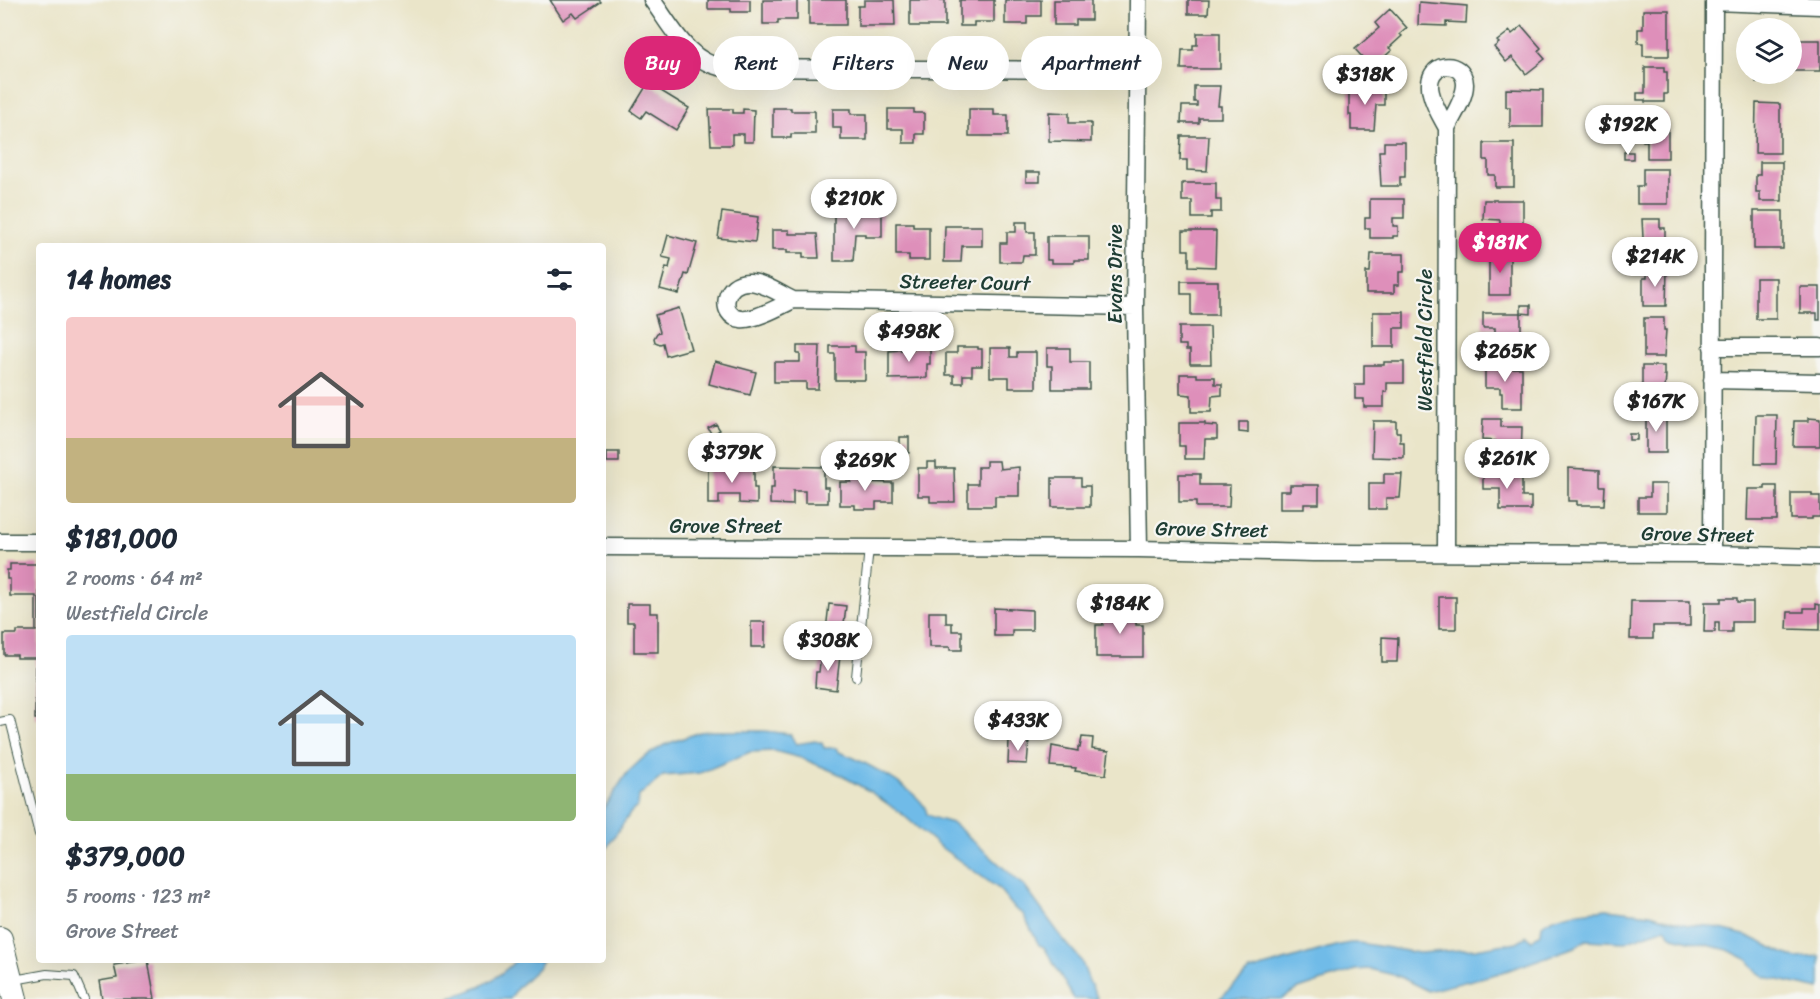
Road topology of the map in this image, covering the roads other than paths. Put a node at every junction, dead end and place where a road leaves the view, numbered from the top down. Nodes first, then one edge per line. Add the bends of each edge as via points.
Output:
1 (652, 0) edge
2 (1138, 0) edge
3 (1714, 1) edge
4 (1820, 6) edge
5 (1138, 36) edge
6 (1021, 69) edge
7 (1138, 90) edge
8 (1447, 128) dead end
9 (793, 300) dead end
10 (1135, 307) junction
11 (1712, 347) junction
12 (1820, 347) edge
13 (1712, 380) junction
14 (1820, 382) edge
15 (0, 542) edge
16 (36, 542) edge
17 (606, 547) edge
18 (868, 548) junction
19 (1139, 549) junction
20 (1446, 553) junction
21 (1712, 554) junction
22 (1820, 557) edge
23 (856, 677) dead end
24 (0, 722) edge
25 (36, 822) edge
26 (0, 939) edge
27 (13, 990) edge
28 (84, 999) edge

1 - 6 street via 692,54 705,63 724,68
2 - 5 street, Evans Drive
3 - 4 street
3 - 11 street
7 - 10 street, Evans Drive
8 - 20 street, Westfield Circle
9 - 10 street, Streeter Court
10 - 19 street, Evans Drive
11 - 12 street
11 - 13 street
13 - 14 street
13 - 21 street
15 - 16 street
17 - 18 street, Grove Street
18 - 19 street, Grove Street
18 - 23 lane
19 - 20 street, Grove Street
20 - 21 street, Grove Street
21 - 22 street, Grove Street
24 - 25 lane via 10,720
26 - 27 main road
27 - 28 lane via 47,974 74,976

